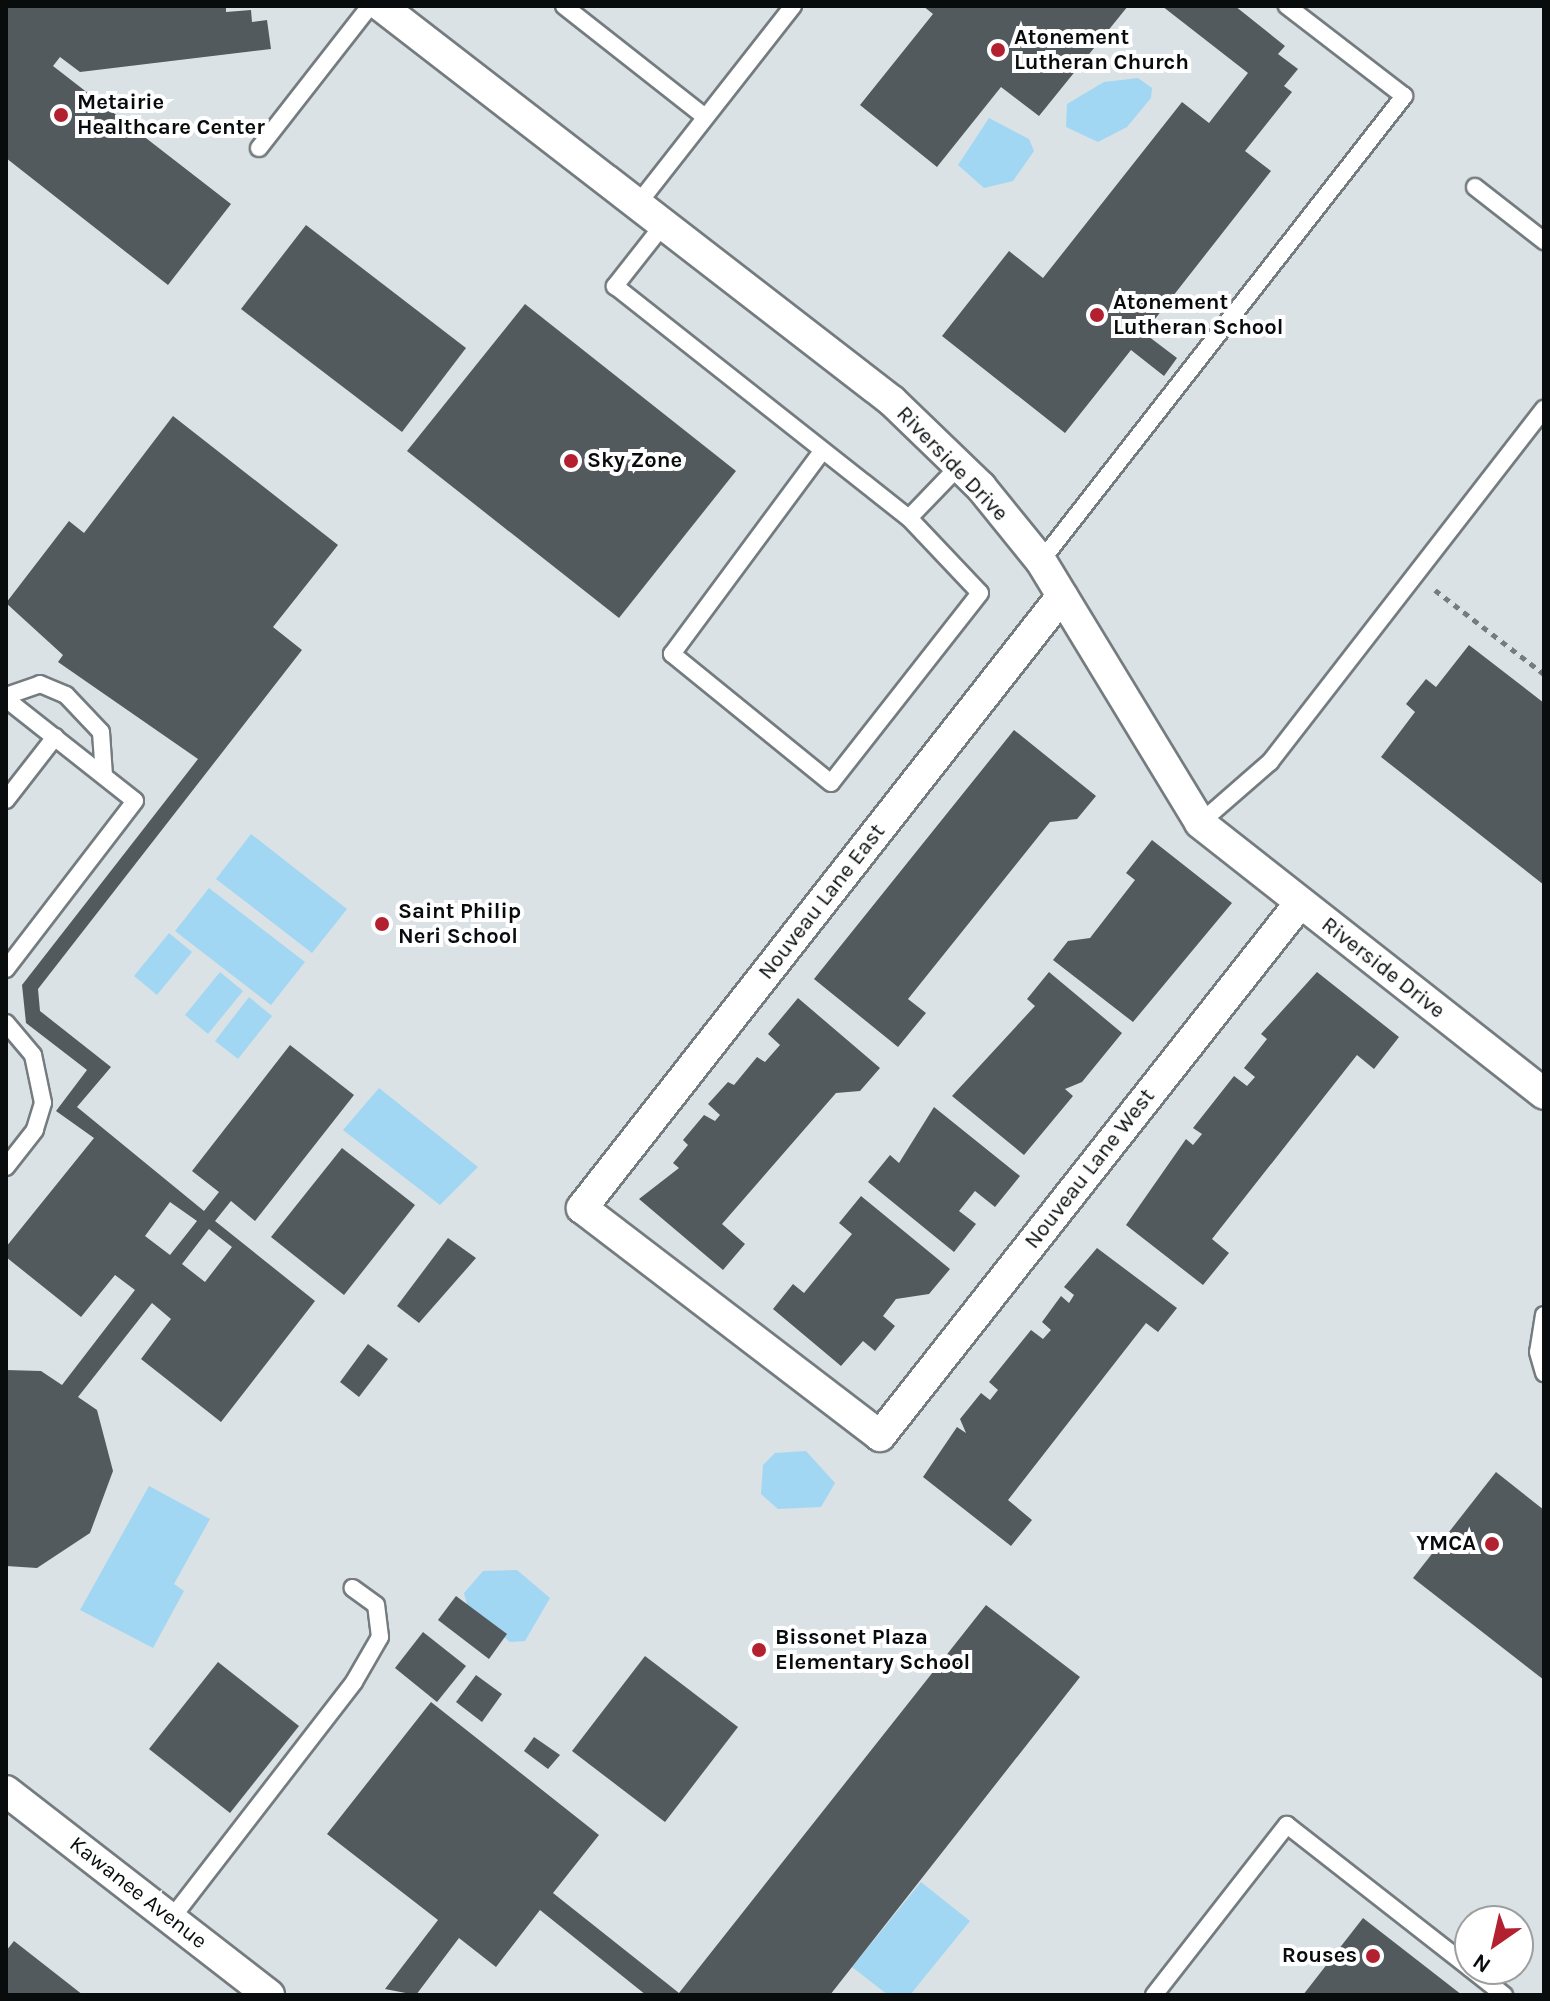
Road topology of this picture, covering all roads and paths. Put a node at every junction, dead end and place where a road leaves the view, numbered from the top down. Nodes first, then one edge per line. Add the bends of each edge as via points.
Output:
1 (370, 6) edge
2 (381, 6) edge
3 (564, 6) edge
4 (793, 6) edge
5 (1287, 6) edge
6 (704, 116) junction
7 (259, 148) dead end
8 (1475, 187) dead end
9 (637, 205) junction
10 (663, 225) junction
11 (1544, 241) edge
12 (1544, 409) edge
13 (822, 451) junction
14 (959, 466) junction
15 (909, 518) junction
16 (1041, 561) junction
17 (1416, 574) junction
18 (1062, 596) junction
19 (1544, 674) edge
20 (6, 698) edge
21 (55, 737) junction
22 (104, 776) junction
23 (6, 800) edge
24 (1200, 823) junction
25 (1300, 903) junction
26 (6, 969) edge
27 (6, 1023) edge
28 (1544, 1094) edge
29 (6, 1167) edge
30 (1544, 1315) edge
31 (1544, 1373) edge
32 (880, 1436) joint
33 (353, 1588) dead end
34 (6, 1791) edge
35 (171, 1919) junction
36 (1454, 1956) edge
37 (269, 1995) edge
38 (1154, 1995) edge

1 - 7 lane
2 - 9 street, Riverside Drive
3 - 6 lane
4 - 6 lane
5 - 16 lane via 1404,96
6 - 9 lane
8 - 11 lane
9 - 10 street, Riverside Drive
10 - 13 lane via 615,286
10 - 14 street, Riverside Drive via 892,401
12 - 17 lane
13 - 15 lane
13 - 15 lane via 672,654 831,783 980,593
14 - 15 lane
14 - 16 street, Riverside Drive
16 - 18 street, Riverside Drive
17 - 19 path
17 - 24 lane via 1270,762
18 - 24 street, Riverside Drive
18 - 32 street, Nouveau Lane East via 582,1208
20 - 21 lane
20 - 22 lane via 40,684 66,695 101,732
21 - 22 lane
21 - 23 lane
22 - 26 lane via 135,801
24 - 25 street, Riverside Drive
25 - 28 street, Riverside Drive
25 - 32 street, Nouveau Lane West
27 - 29 lane via 33,1055 43,1103 35,1130
30 - 31 lane via 1538,1352
33 - 35 lane via 376,1605 380,1637 354,1682
34 - 35 street, Kawanee Avenue
35 - 37 street, Kawanee Avenue
36 - 38 lane via 1287,1825

